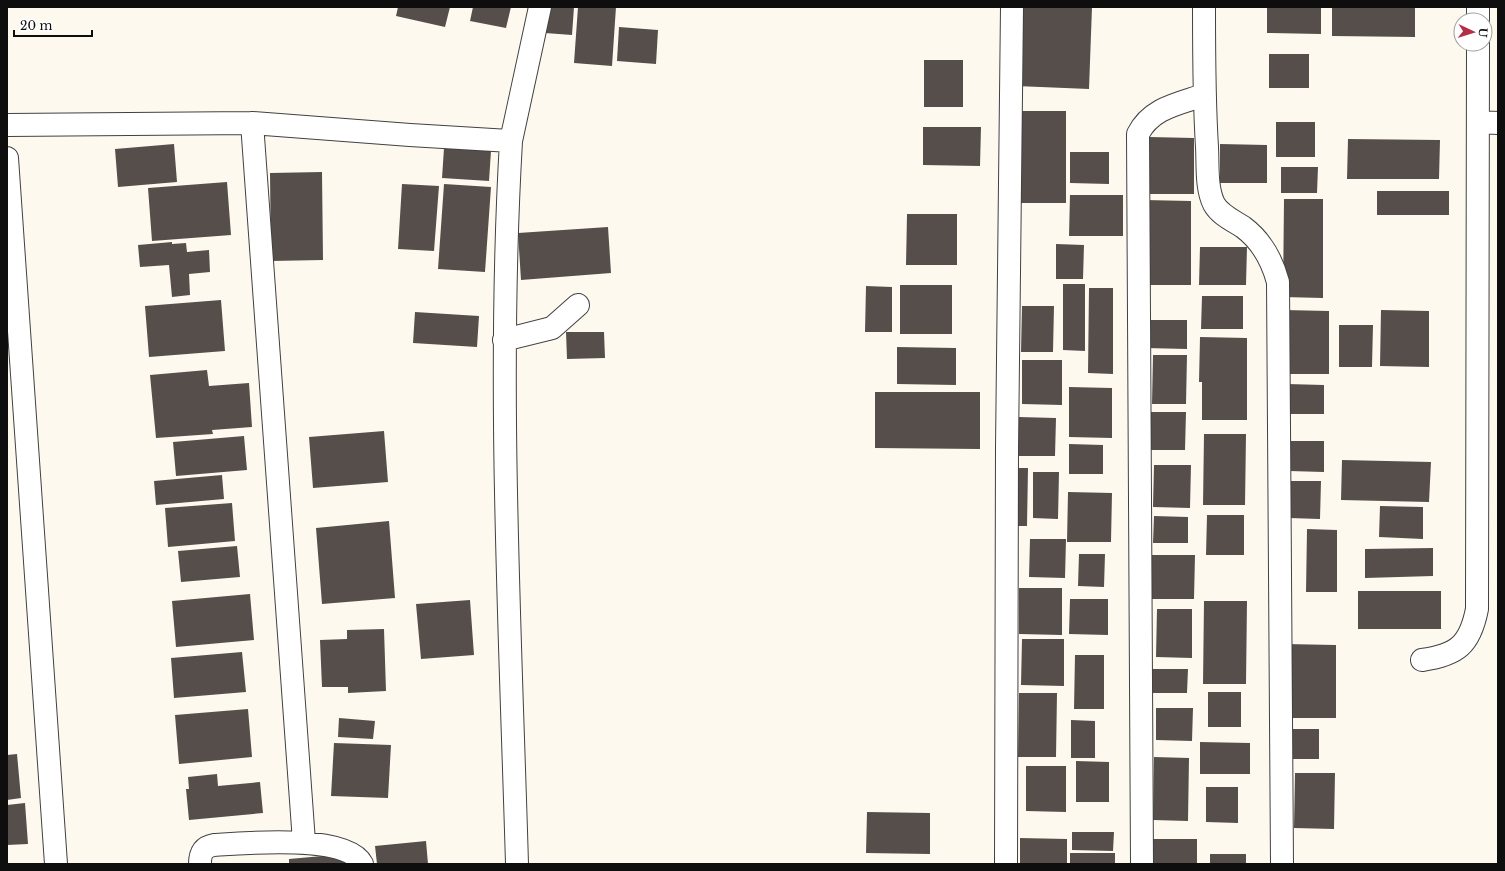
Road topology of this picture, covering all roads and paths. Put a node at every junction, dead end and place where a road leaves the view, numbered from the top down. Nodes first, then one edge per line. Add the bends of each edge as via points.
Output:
1 (540, 7) edge
2 (1012, 7) edge
3 (1204, 7) edge
4 (1479, 52) edge
5 (1204, 95) junction
6 (1488, 122) edge
7 (252, 123) junction
8 (7, 125) edge
9 (511, 141) junction
10 (7, 158) edge
11 (578, 305) dead end
12 (504, 340) junction
13 (1422, 660) dead end
14 (304, 842) junction
15 (56, 864) edge
16 (200, 864) edge
17 (362, 864) edge
18 (517, 864) edge
19 (1006, 864) edge
20 (1142, 864) edge
21 (1282, 864) edge

1 - 9 street
2 - 19 street
3 - 5 street
4 - 6 street
5 - 20 street via 1156,113 1146,120 1138,134
5 - 21 street via 1208,181 1215,206 1258,240 1267,253 1278,282
6 - 13 street via 1477,609 1474,627 1460,648 1442,657
7 - 8 street
7 - 9 street
7 - 14 street
9 - 12 street via 506,223
10 - 15 street
11 - 12 street via 552,328
12 - 18 street via 506,506
14 - 16 street via 214,845 204,848
14 - 17 street via 346,851

